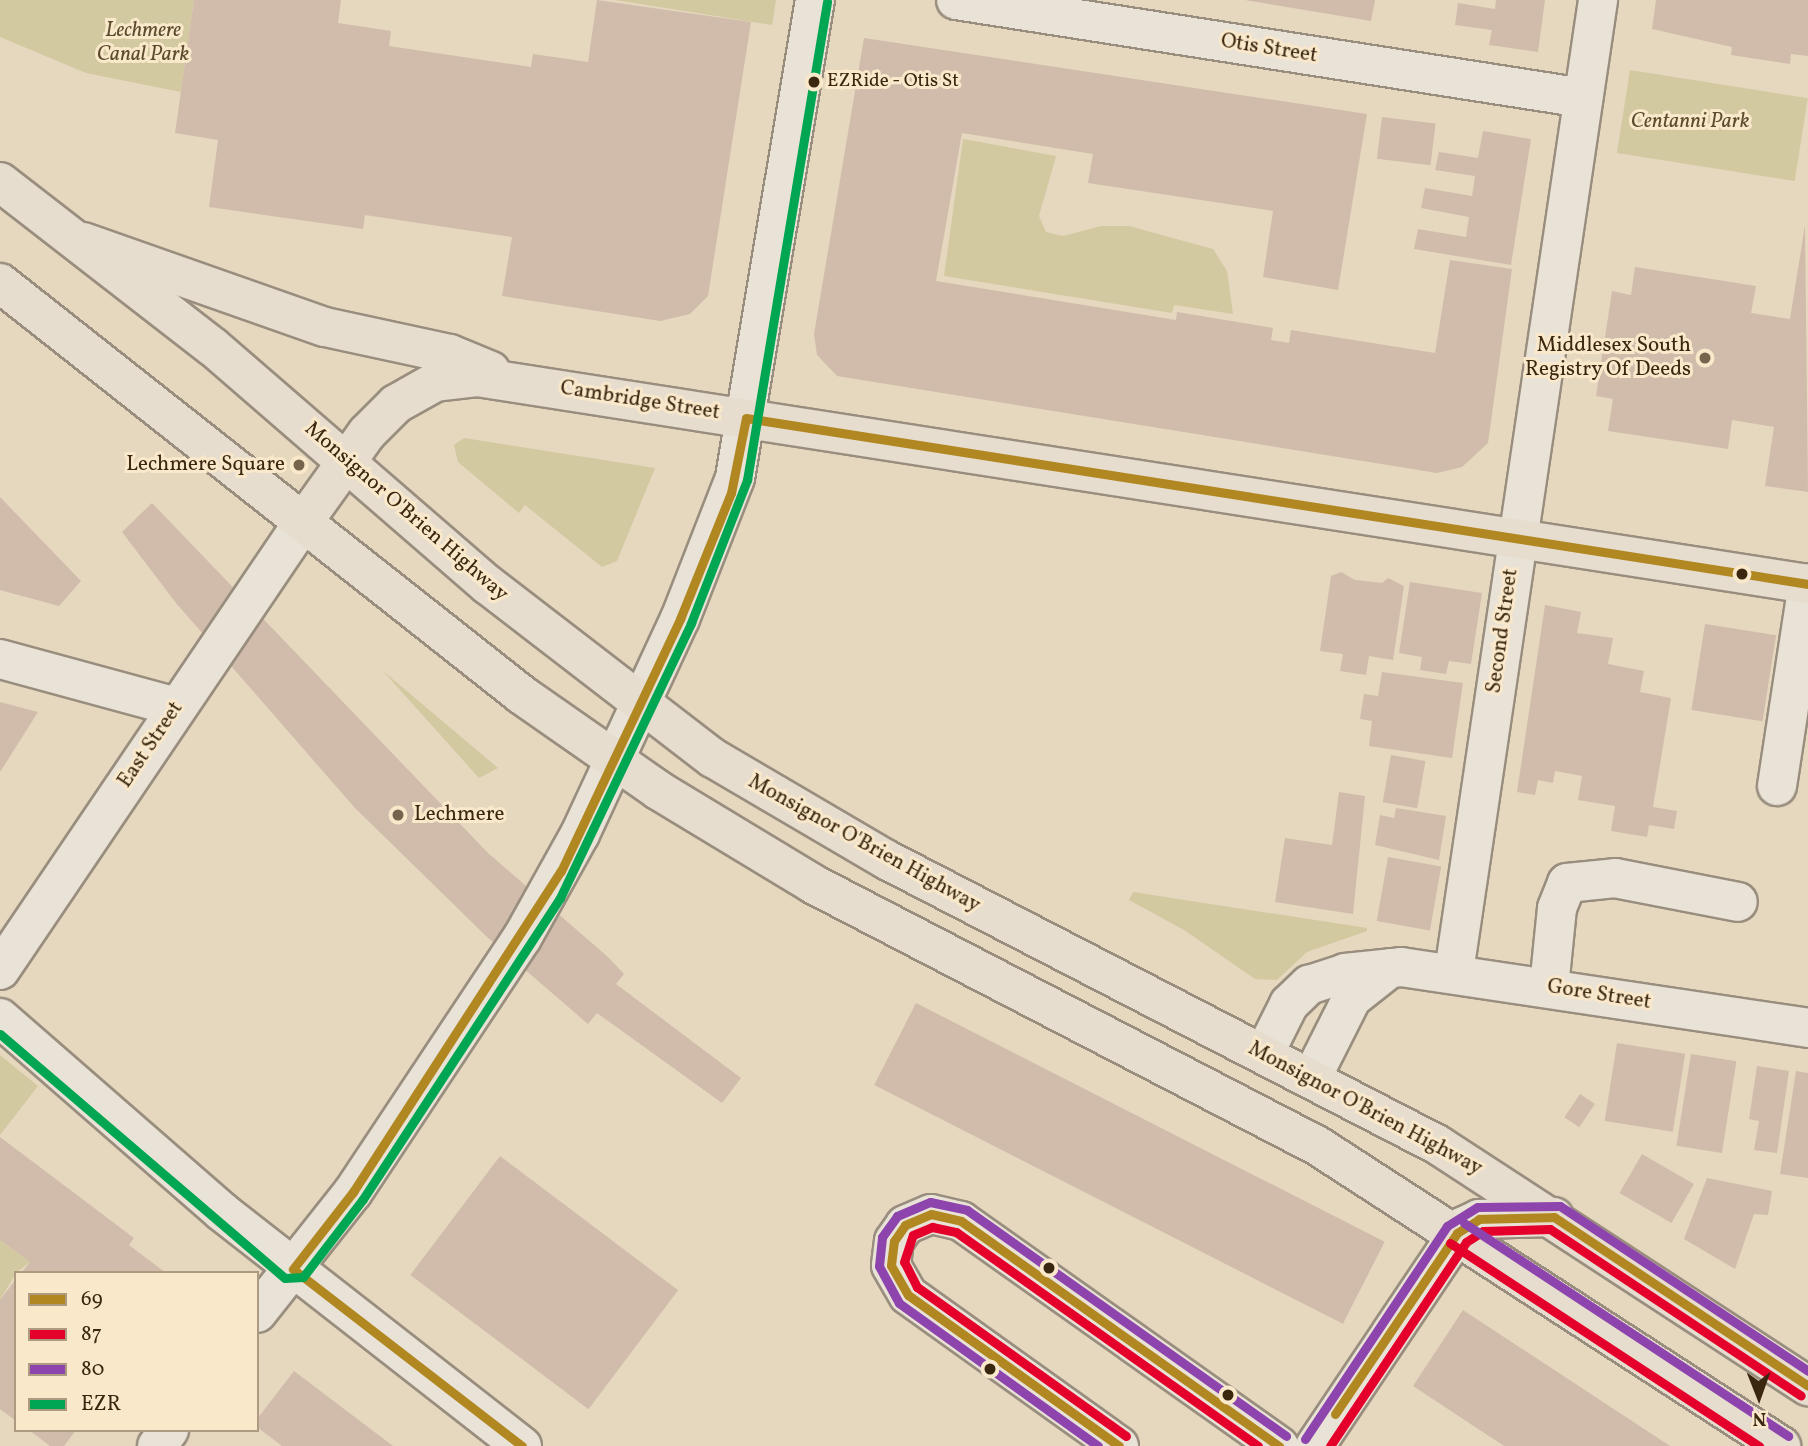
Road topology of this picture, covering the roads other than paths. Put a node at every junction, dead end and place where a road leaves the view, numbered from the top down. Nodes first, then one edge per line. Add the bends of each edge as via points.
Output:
1 (815, 0) edge
2 (956, 0) edge
3 (1598, 0) edge
4 (1583, 98) junction
5 (0, 182) edge
6 (78, 240) junction
7 (0, 283) edge
8 (509, 379) junction
9 (746, 418) junction
10 (346, 461) junction
11 (304, 521) junction
12 (1517, 538) junction
13 (1808, 583) edge
14 (0, 659) edge
15 (641, 705) junction
16 (177, 707) junction
17 (614, 761) junction
18 (1777, 786) dead end
19 (1738, 902) dead end
20 (1390, 968) junction
21 (0, 970) edge
22 (1454, 972) junction
23 (1549, 987) junction
24 (0, 1018) edge
25 (1808, 1028) edge
26 (1264, 1054) junction
27 (1311, 1079) junction
28 (1554, 1217) junction
29 (1457, 1233) junction
30 (293, 1269) junction
31 (259, 1311) edge
32 (1808, 1386) edge
33 (523, 1446) edge
34 (1119, 1446) edge
35 (1279, 1446) edge
36 (1315, 1446) edge
37 (1782, 1446) edge

1 - 9 street
2 - 4 street, Otis Street
3 - 4 street, Second Street
4 - 12 street, Second Street
5 - 6 main road, Monsignor O'Brien Highway
6 - 8 main road, Cambridge Street via 325,327 450,354
6 - 10 main road, Monsignor O'Brien Highway
7 - 11 main road
8 - 9 main road, Cambridge Street
8 - 10 main road, Cambridge Street via 449,378 421,388 384,414
9 - 12 main road, Cambridge Street
9 - 15 street via 731,492
10 - 11 main road, Cambridge Street
10 - 15 main road, Monsignor O'Brien Highway via 488,585
11 - 16 street, East Street
11 - 17 main road
12 - 13 main road, Cambridge Street
12 - 22 street, Second Street
13 - 18 street
14 - 16 street
15 - 17 street
15 - 26 main road, Monsignor O'Brien Highway via 735,772 849,839
16 - 21 street, East Street
17 - 29 main road via 813,884 1315,1144
17 - 30 street via 522,938 353,1192
19 - 23 street via 1615,878 1567,883 1557,908
20 - 22 street, Gore Street
20 - 26 street, Gore Street via 1331,976 1309,985 1289,1004
20 - 27 street via 1352,998
22 - 23 street, Gore Street
23 - 25 street, Gore Street
24 - 30 street
26 - 27 main road, Monsignor O'Brien Highway
27 - 28 main road, Monsignor O'Brien Highway via 1438,1145
28 - 29 street via 1479,1219
28 - 32 main road, Monsignor O'Brien Highway
29 - 36 street
29 - 37 main road
30 - 31 street
30 - 33 street
34 - 35 street via 908,1296 891,1265 894,1241 905,1225 931,1214 961,1221

